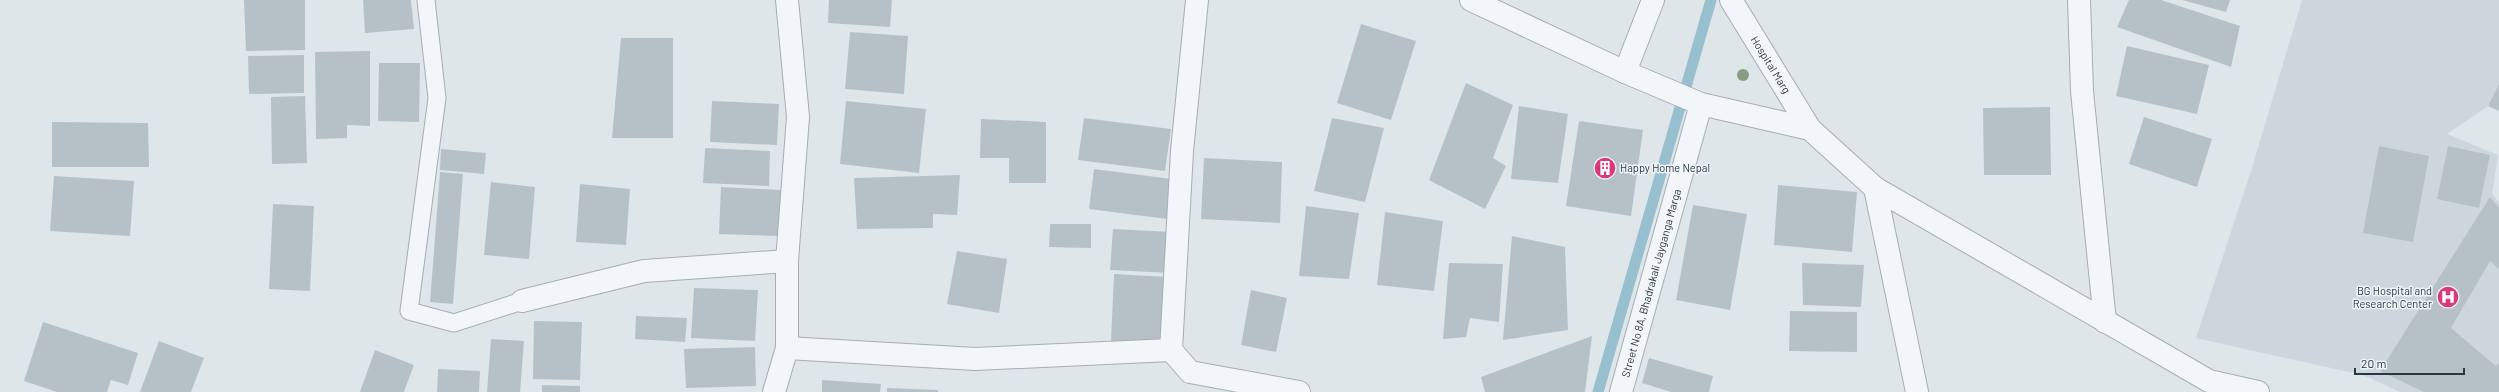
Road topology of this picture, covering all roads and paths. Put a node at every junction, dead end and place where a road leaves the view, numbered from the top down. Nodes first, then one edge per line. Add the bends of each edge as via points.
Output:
1 (426, 0) edge
2 (787, 0) edge
3 (1197, 0) edge
4 (1471, 0) edge
5 (1653, 0) edge
6 (1731, 0) edge
7 (2079, 0) edge
8 (1625, 72) junction
9 (1700, 104) junction
10 (1810, 129) junction
11 (1875, 188) junction
12 (787, 261) junction
13 (522, 301) joint
14 (2105, 322) junction
15 (787, 348) junction
16 (1170, 350) junction
17 (774, 392) edge
18 (1299, 392) edge
19 (1620, 392) edge
20 (1917, 392) edge
21 (2258, 392) edge

1 - 13 lane via 437,98 409,311 454,323
2 - 12 street via 798,117
3 - 16 street via 1182,151
4 - 8 street
5 - 8 street
6 - 10 street, Hospital Marg
7 - 14 street via 2082,91
8 - 9 street
9 - 10 street
9 - 19 street, Street No 8A, Bhadrakali Jayganga Marga
10 - 11 street
11 - 14 street
11 - 20 street
12 - 13 street via 644,271
12 - 15 street
14 - 21 street via 2209,381
15 - 16 street via 975,359
15 - 17 street
16 - 18 street via 1190,372

